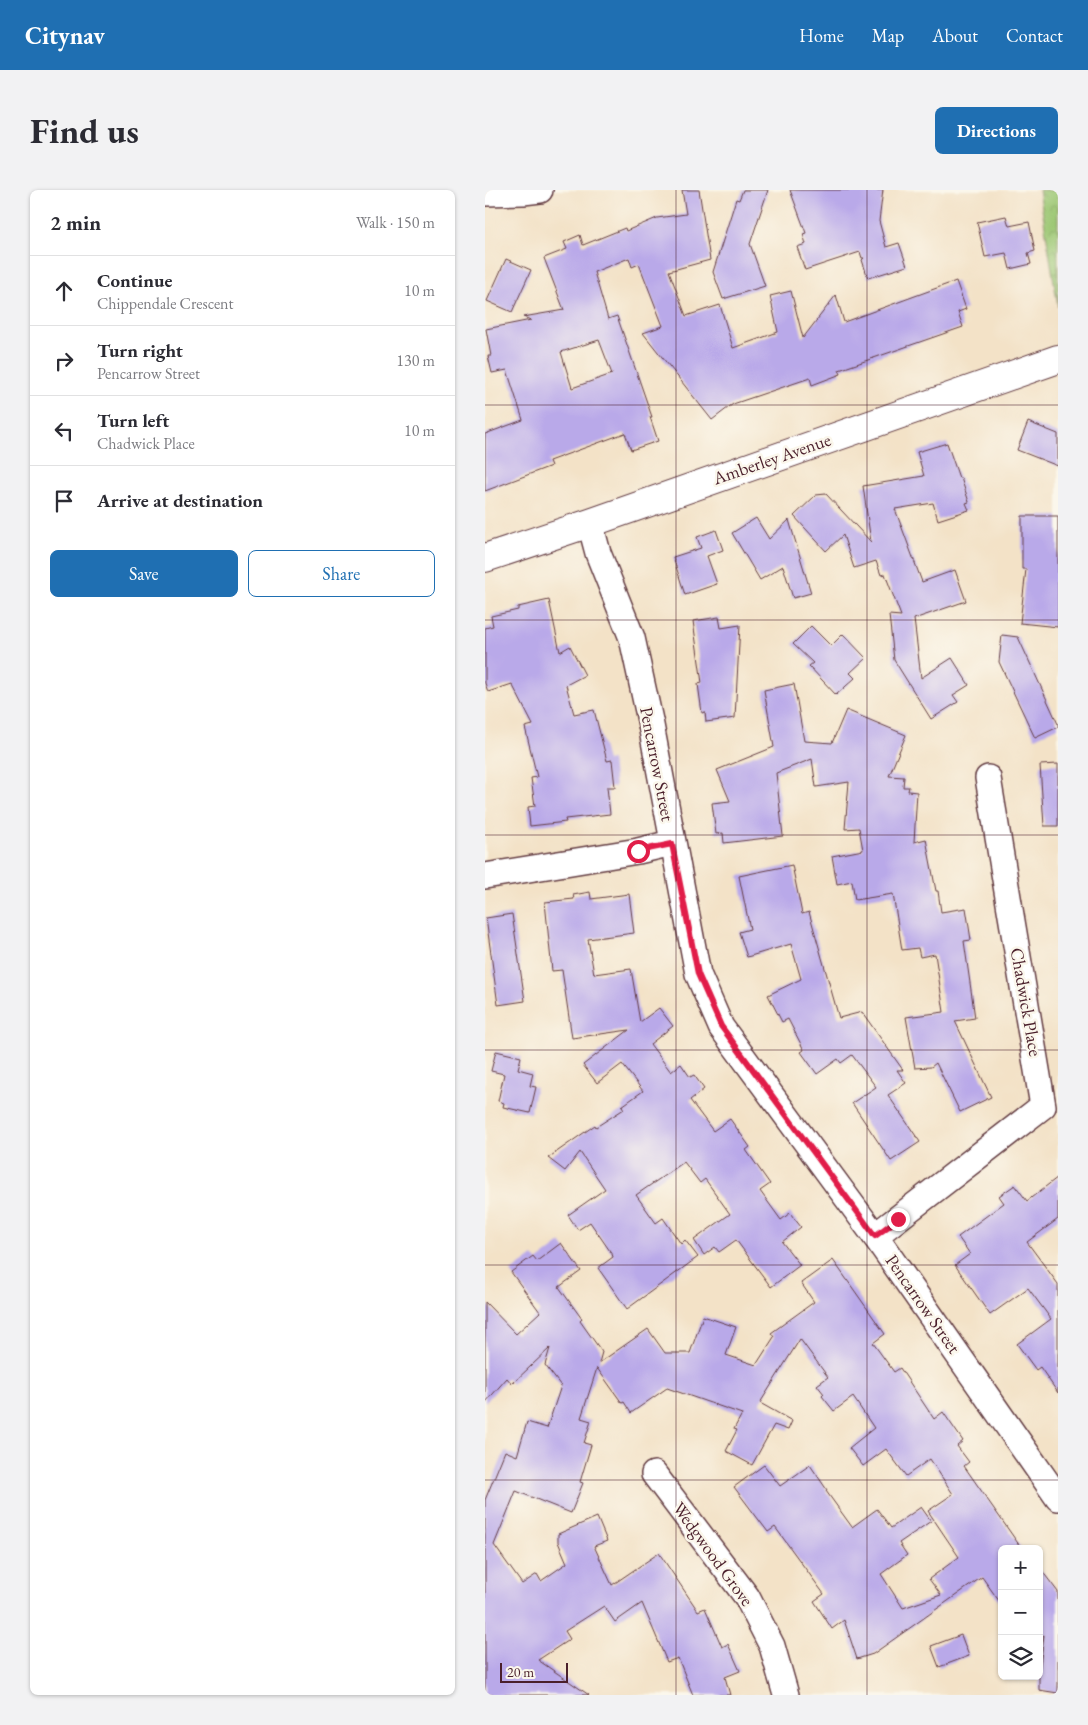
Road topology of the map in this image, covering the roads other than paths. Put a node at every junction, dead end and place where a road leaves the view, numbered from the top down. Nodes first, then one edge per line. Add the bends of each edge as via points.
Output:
1 (541, 190) edge
2 (485, 193) edge
3 (1058, 358) edge
4 (590, 523) junction
5 (485, 558) edge
6 (988, 778) dead end
7 (672, 844) junction
8 (485, 876) edge
9 (875, 1236) junction
10 (654, 1474) dead end
11 (1058, 1498) edge
12 (787, 1695) edge

1 - 2 street
3 - 4 street, Amberley Avenue
4 - 5 street, Amberley Avenue
4 - 7 street, Pencarrow Street via 598,553 632,638
6 - 9 street, Chadwick Place via 1043,1106
7 - 8 street
7 - 9 street, Pencarrow Street via 698,974 721,1026
9 - 11 street, Pencarrow Street
10 - 12 street, Wedgwood Grove via 747,1597 772,1646

